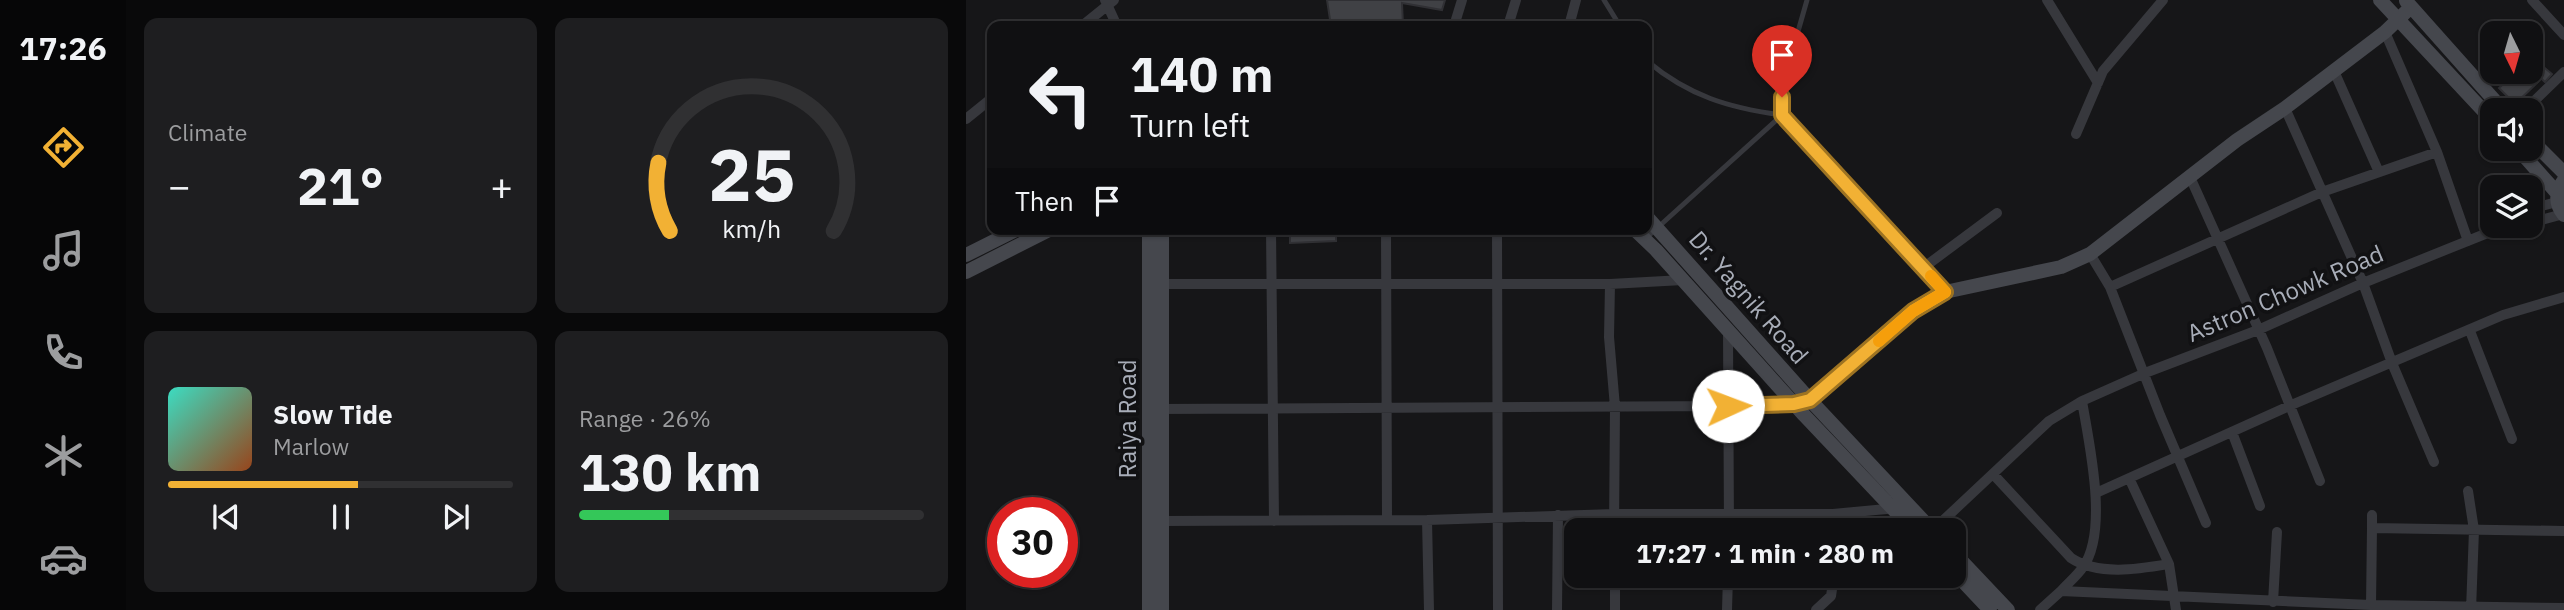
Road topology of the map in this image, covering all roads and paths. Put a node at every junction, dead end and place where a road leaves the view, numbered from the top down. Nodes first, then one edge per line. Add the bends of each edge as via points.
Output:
1 (1462, 0) edge
2 (1516, 0) edge
3 (1576, 0) edge
4 (1604, 0) edge
5 (1807, 0) edge
6 (2047, 0) edge
7 (2164, 0) edge
8 (2380, 0) edge
9 (2532, 0) edge
10 (1109, 2) edge
11 (2412, 2) edge
12 (2397, 19) junction
13 (1088, 21) edge
14 (1115, 21) edge
15 (1456, 21) edge
16 (1510, 21) edge
17 (1572, 21) edge
18 (1617, 21) edge
19 (2385, 32) junction
20 (2564, 35) edge
21 (1652, 64) edge
22 (2334, 71) junction
23 (2564, 72) edge
24 (2098, 83) junction
25 (2493, 98) edge
26 (2537, 98) edge
27 (987, 102) edge
28 (2480, 107) edge
29 (2285, 108) junction
30 (1782, 115) junction
31 (966, 119) edge
32 (2076, 134) dead end
33 (2437, 152) junction
34 (2543, 152) edge
35 (2528, 161) edge
36 (2378, 170) junction
37 (2564, 173) edge
38 (2190, 177) junction
39 (2322, 192) junction
40 (2561, 201) edge
41 (2543, 206) edge
42 (1997, 213) dead end
43 (2543, 214) edge
44 (1652, 222) edge
45 (1006, 235) edge
46 (1039, 235) edge
47 (1150, 235) edge
48 (1160, 235) edge
49 (1271, 235) edge
50 (1386, 235) edge
51 (1497, 235) edge
52 (1641, 235) edge
53 (1647, 235) edge
54 (2480, 236) edge
55 (1646, 239) junction
56 (2220, 240) junction
57 (2468, 241) junction
58 (2090, 254) junction
59 (966, 255) edge
60 (1923, 268) junction
61 (966, 272) edge
62 (1683, 280) junction
63 (2363, 283) junction
64 (1156, 284) junction
65 (1498, 284) junction
66 (1610, 284) junction
67 (1272, 285) junction
68 (1385, 285) junction
69 (2110, 287) junction
70 (1945, 292) junction
71 (2564, 297) edge
72 (2258, 330) junction
73 (1728, 331) junction
74 (2470, 331) junction
75 (2392, 363) junction
76 (2145, 373) junction
77 (1810, 400) junction
78 (2082, 401) junction
79 (1794, 404) junction
80 (1728, 406) junction
81 (2289, 406) junction
82 (1498, 407) junction
83 (1615, 407) junction
84 (1387, 408) junction
85 (1156, 409) junction
86 (1273, 409) junction
87 (2232, 432) junction
88 (2511, 439) dead end
89 (2178, 456) junction
90 (2434, 462) dead end
91 (1993, 474) junction
92 (2130, 480) junction
93 (2320, 481) dead end
94 (2468, 491) dead end
95 (2096, 493) junction
96 (2260, 506) dead end
97 (1900, 508) junction
98 (1614, 514) junction
99 (1729, 514) junction
100 (1833, 514) junction
101 (1558, 515) junction
102 (2372, 515) dead end
103 (1497, 517) junction
104 (1614, 518) edge
105 (1729, 518) edge
106 (1833, 518) edge
107 (1906, 518) edge
108 (1915, 518) edge
109 (1945, 518) edge
110 (1387, 519) junction
111 (1427, 520) junction
112 (1162, 521) junction
113 (1274, 521) junction
114 (2206, 523) dead end
115 (2372, 528) junction
116 (2473, 530) junction
117 (2564, 531) edge
118 (2277, 532) dead end
119 (2169, 564) junction
120 (2084, 566) junction
121 (1966, 568) edge
122 (1966, 582) edge
123 (1615, 588) edge
124 (1728, 588) edge
125 (1832, 588) edge
126 (2061, 591) junction
127 (2176, 596) junction
128 (2280, 605) edge
129 (2371, 605) junction
130 (1999, 608) edge
131 (2564, 608) edge
132 (2472, 609) edge
133 (1149, 610) edge
134 (1161, 610) edge
135 (1429, 610) edge
136 (1498, 610) edge
137 (1557, 610) edge
138 (1615, 610) edge
139 (1727, 610) edge
140 (1816, 610) edge
141 (2040, 610) edge
142 (2176, 610) edge

1 - 15 street
2 - 16 street
3 - 17 street
4 - 18 lane
5 - 30 lane via 1785,78
6 - 24 street
7 - 24 street
8 - 12 street
9 - 20 street
10 - 13 street
10 - 14 street
11 - 12 street
11 - 25 street
12 - 19 street
12 - 28 street
19 - 22 street
19 - 33 street
21 - 30 lane via 1700,96 1740,109
22 - 29 street
22 - 36 street
23 - 26 street
24 - 32 street
27 - 31 street
29 - 38 street
29 - 39 street
30 - 44 lane
30 - 60 lane
33 - 36 street
33 - 57 street
34 - 37 street
35 - 40 street
36 - 39 street
38 - 56 street
38 - 58 street
39 - 56 street
39 - 63 street
40 - 41 street
40 - 43 street
42 - 60 street
44 - 77 street, Dr. Yagnik Road
45 - 59 street
46 - 61 street
47 - 64 street, Raiya Road
48 - 64 street, Raiya Road
49 - 67 street
50 - 68 street
51 - 65 street
52 - 55 street
53 - 55 lane
54 - 57 street, Astron Chowk Road
55 - 62 street
56 - 69 street
56 - 72 street
57 - 63 street, Astron Chowk Road
58 - 69 street
58 - 70 street via 2061,267
60 - 70 lane
62 - 66 street
62 - 73 street
63 - 72 street, Astron Chowk Road
63 - 75 street
64 - 67 street
64 - 85 street, Raiya Road
65 - 66 street
65 - 68 street
65 - 82 street
66 - 83 street
67 - 68 street
67 - 86 street
68 - 84 street
69 - 76 street
70 - 77 street via 1913,311
71 - 74 street via 2503,315
72 - 76 street, Astron Chowk Road
72 - 81 street
73 - 79 street
73 - 80 street
74 - 75 street
74 - 88 street
75 - 81 street
75 - 90 street
76 - 78 street, Astron Chowk Road
76 - 89 street
77 - 79 street
77 - 97 street, Dr. Yagnik Road
78 - 91 street, Astron Chowk Road via 2049,421
78 - 95 street
79 - 80 street
79 - 97 street
80 - 83 street
80 - 99 street
81 - 87 street
81 - 93 street
82 - 83 street
82 - 84 street
82 - 103 street
83 - 98 street
84 - 86 street
84 - 110 street
85 - 86 street
85 - 112 street, Raiya Road
85 - 133 street, Raiya Road
86 - 113 street
87 - 89 street
87 - 96 street
89 - 92 street
89 - 114 street
91 - 109 street, Astron Chowk Road
91 - 120 street via 2071,558
92 - 95 street
92 - 119 street
94 - 116 street
95 - 120 street via 2093,538
97 - 100 street
97 - 107 street
97 - 108 street, Dr. Yagnik Road
98 - 99 street
98 - 101 street
98 - 104 street
99 - 100 street
99 - 105 street
100 - 106 street
101 - 103 street
101 - 137 street
102 - 115 street
103 - 111 street
103 - 136 street
110 - 111 street
110 - 113 street
111 - 135 street
112 - 113 street
112 - 134 street, Raiya Road
115 - 116 street
115 - 129 street
116 - 117 street
116 - 132 street
118 - 128 street
119 - 120 street via 2125,569
119 - 127 street
120 - 126 street
121 - 130 street
122 - 130 street
123 - 138 street
124 - 139 street
125 - 140 street via 1831,596
126 - 127 street
126 - 141 street
127 - 128 street
127 - 142 street
128 - 129 street
129 - 132 street
131 - 132 street

